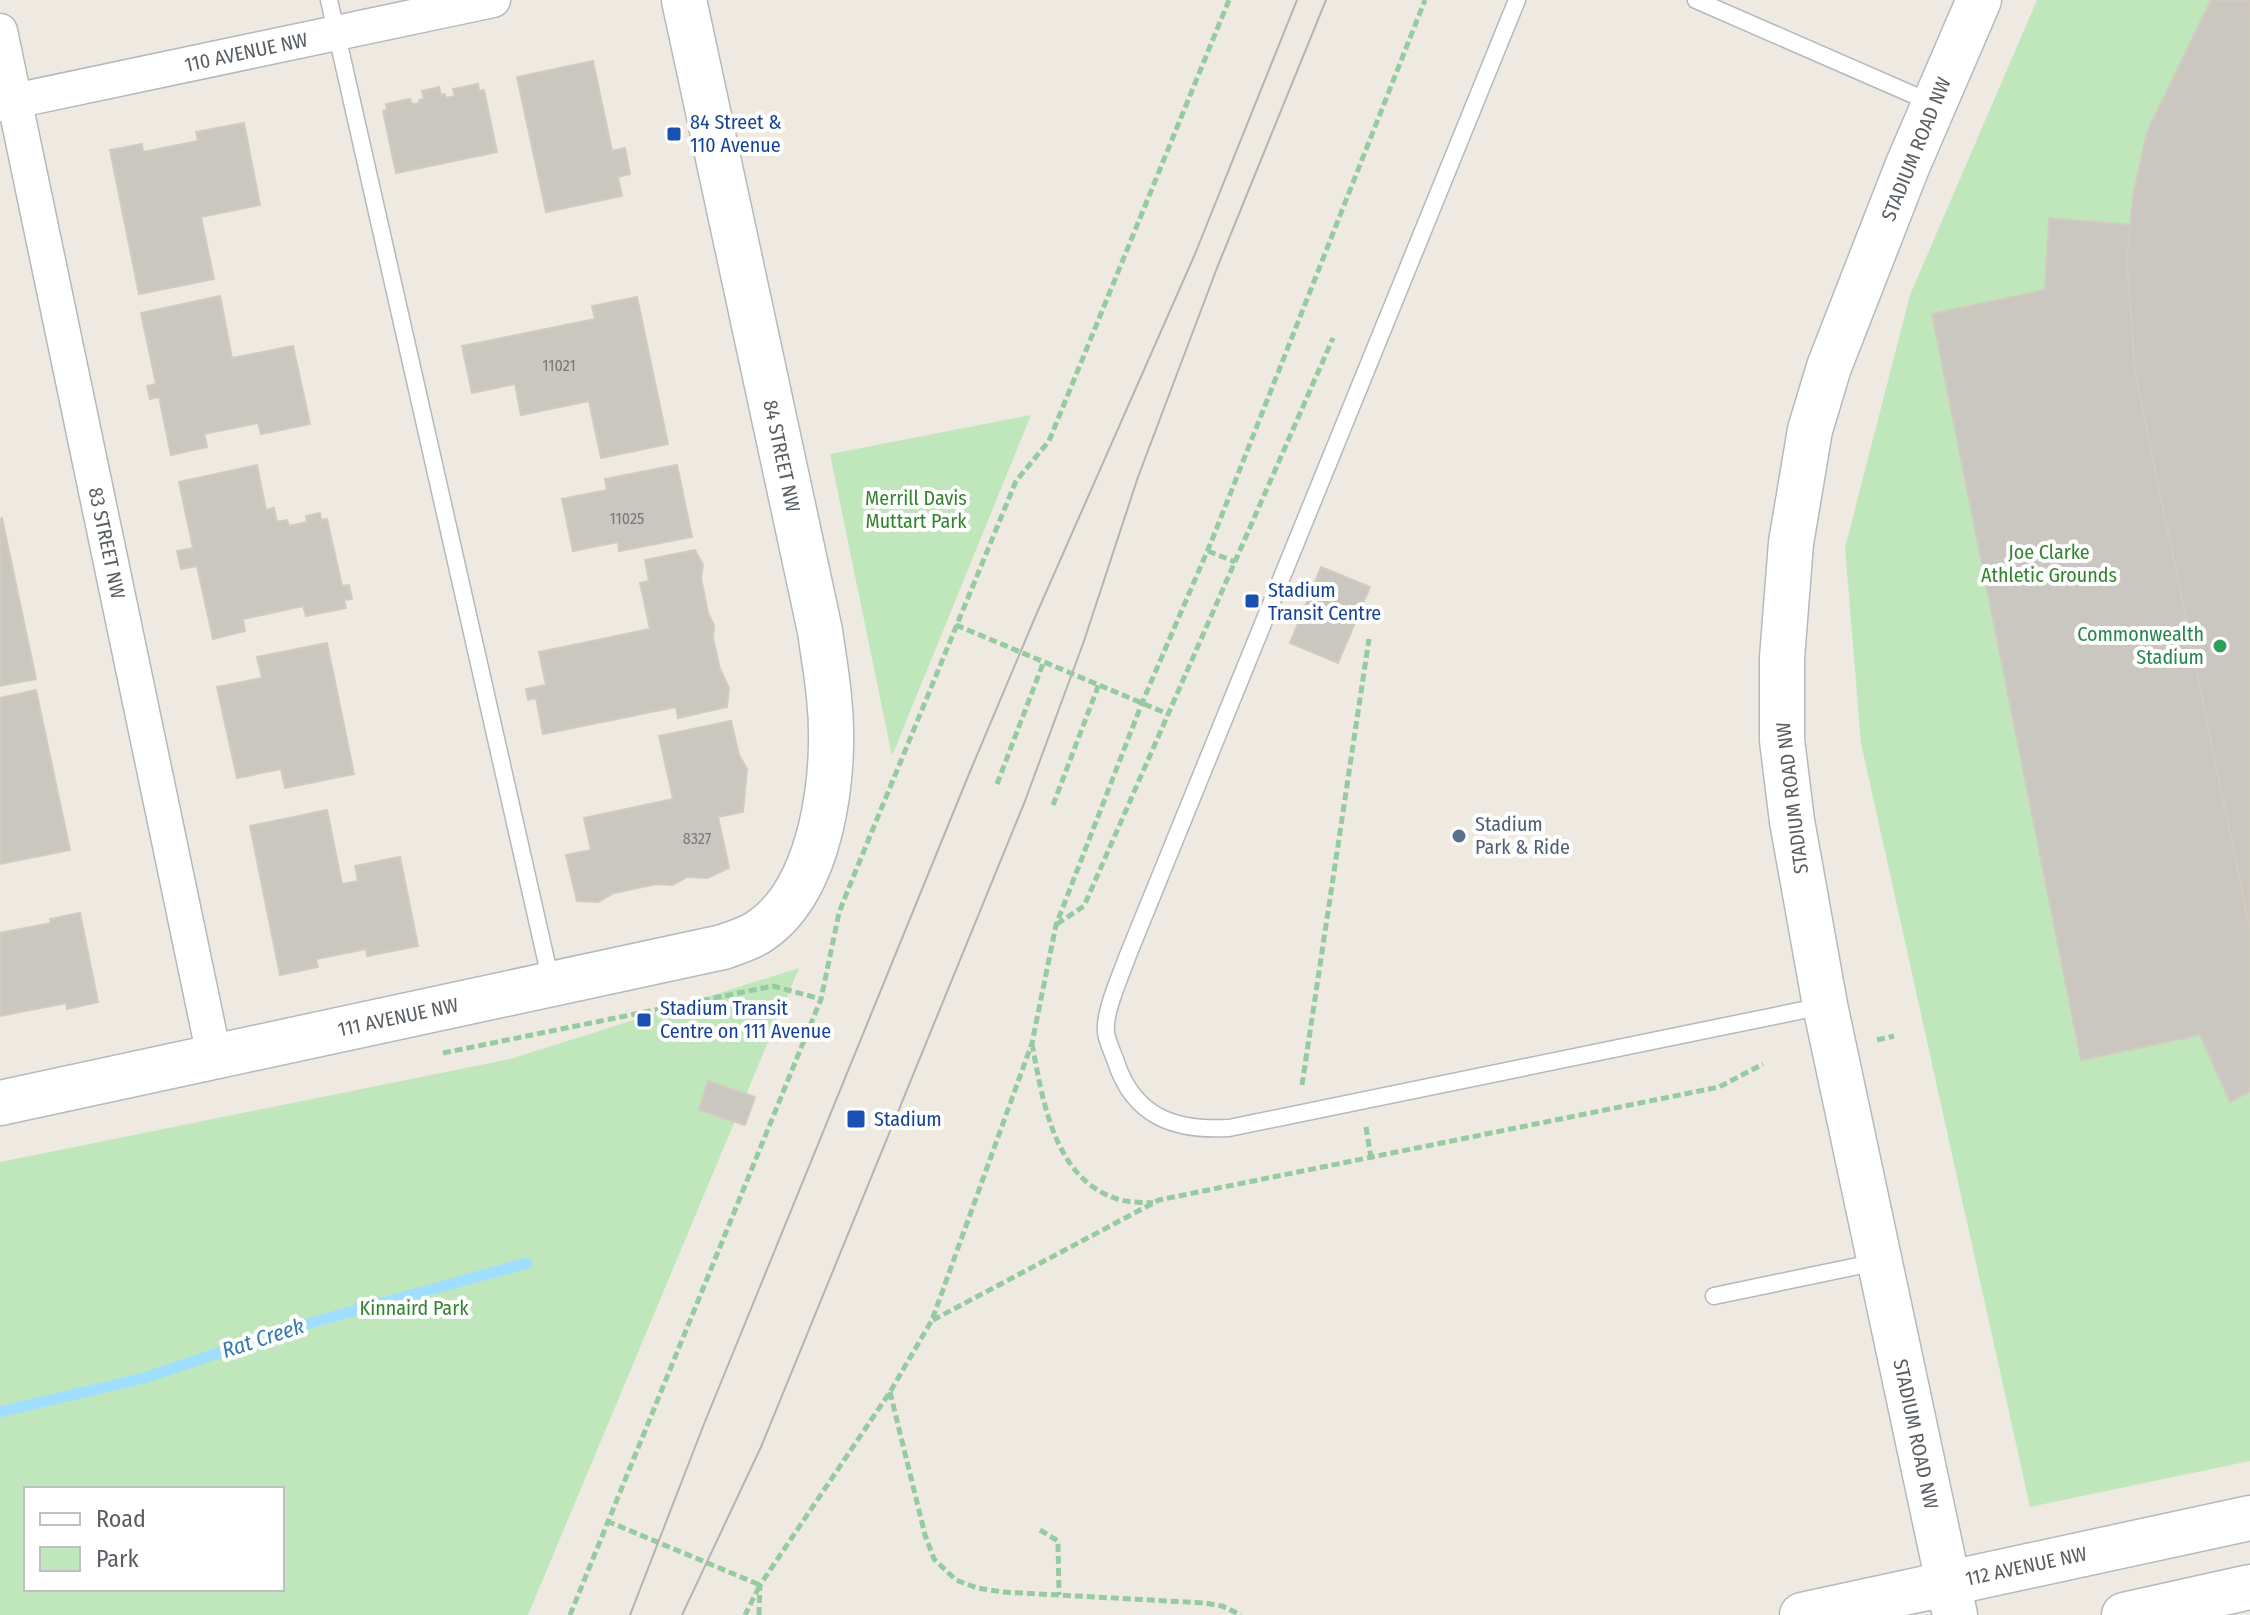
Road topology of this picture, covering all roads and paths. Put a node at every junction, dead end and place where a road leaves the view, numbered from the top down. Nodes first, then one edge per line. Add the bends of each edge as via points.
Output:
1 (329, 0) edge
2 (493, 0) edge
3 (684, 0) edge
4 (1229, 0) edge
5 (1425, 0) edge
6 (1517, 0) edge
7 (1696, 0) edge
8 (1979, 0) edge
9 (0, 31) edge
10 (336, 33) junction
11 (8, 103) edge
12 (1934, 104) junction
13 (1333, 338) dead end
14 (1208, 551) junction
15 (1235, 562) junction
16 (956, 625) junction
17 (1369, 639) dead end
18 (1044, 661) junction
19 (1099, 684) junction
20 (1142, 703) junction
21 (1168, 714) junction
22 (997, 784) dead end
23 (1053, 805) dead end
24 (785, 908) joint
25 (1056, 925) junction
26 (551, 985) junction
27 (1825, 1005) junction
28 (1894, 1036) dead end
29 (1877, 1040) dead end
30 (1032, 1043) junction
31 (214, 1056) junction
32 (1763, 1064) dead end
33 (0, 1103) edge
34 (1306, 1111) junction
35 (1356, 1123) dead end
36 (1371, 1158) junction
37 (1154, 1203) junction
38 (1879, 1261) junction
39 (1714, 1296) dead end
40 (932, 1320) junction
41 (890, 1392) junction
42 (2250, 1518) edge
43 (607, 1521) junction
44 (1040, 1530) dead end
45 (760, 1585) junction
46 (2250, 1587) edge
47 (1059, 1595) junction
48 (1952, 1599) edge
49 (570, 1615) edge
50 (745, 1615) edge
51 (759, 1615) edge
52 (1241, 1615) edge
53 (1802, 1615) edge
54 (2124, 1615) edge

1 - 10 lane
2 - 10 street, 110 AVENUE NW
3 - 24 main road, 84 STREET NW via 820,631 830,699 831,768 823,813 813,853
4 - 16 path via 1049,441 1016,481
5 - 14 path
6 - 34 lane via 1112,999 1106,1032 1118,1070 1129,1092 1151,1114 1202,1129
7 - 12 lane
8 - 12 main road, STADIUM ROAD NW
9 - 11 street, 83 STREET NW
10 - 11 street, 110 AVENUE NW
10 - 26 lane
11 - 31 street, 83 STREET NW
12 - 27 main road, STADIUM ROAD NW via 1829,367 1810,430 1791,543 1782,740
13 - 15 path
14 - 15 path
14 - 20 path
15 - 21 path
16 - 18 path
16 - 43 path via 839,913 821,999
17 - 34 path via 1302,1088
18 - 19 path
18 - 22 path
19 - 20 path
19 - 23 path
20 - 21 path
20 - 25 path
21 - 25 path via 1084,906
24 - 26 main road, 111 AVENUE NW via 757,933 723,947
25 - 30 path
26 - 31 main road, 111 AVENUE NW
27 - 34 lane
27 - 38 main road, STADIUM ROAD NW
28 - 29 path
30 - 37 path via 1042,1097 1065,1155 1104,1193 1123,1201
30 - 40 path
31 - 33 main road, 111 AVENUE NW
32 - 36 path via 1719,1087
35 - 36 path via 1364,1121
36 - 37 path
37 - 40 path
38 - 39 lane
38 - 48 main road, STADIUM ROAD NW
40 - 41 path
41 - 45 path
41 - 47 path via 934,1559 956,1580 977,1588
42 - 48 main road, 112 AVENUE NW
43 - 45 path
43 - 49 path
44 - 47 path via 1058,1541
45 - 50 path
45 - 51 path
46 - 54 main road
47 - 52 path via 1205,1603
48 - 53 main road, 112 AVENUE NW

